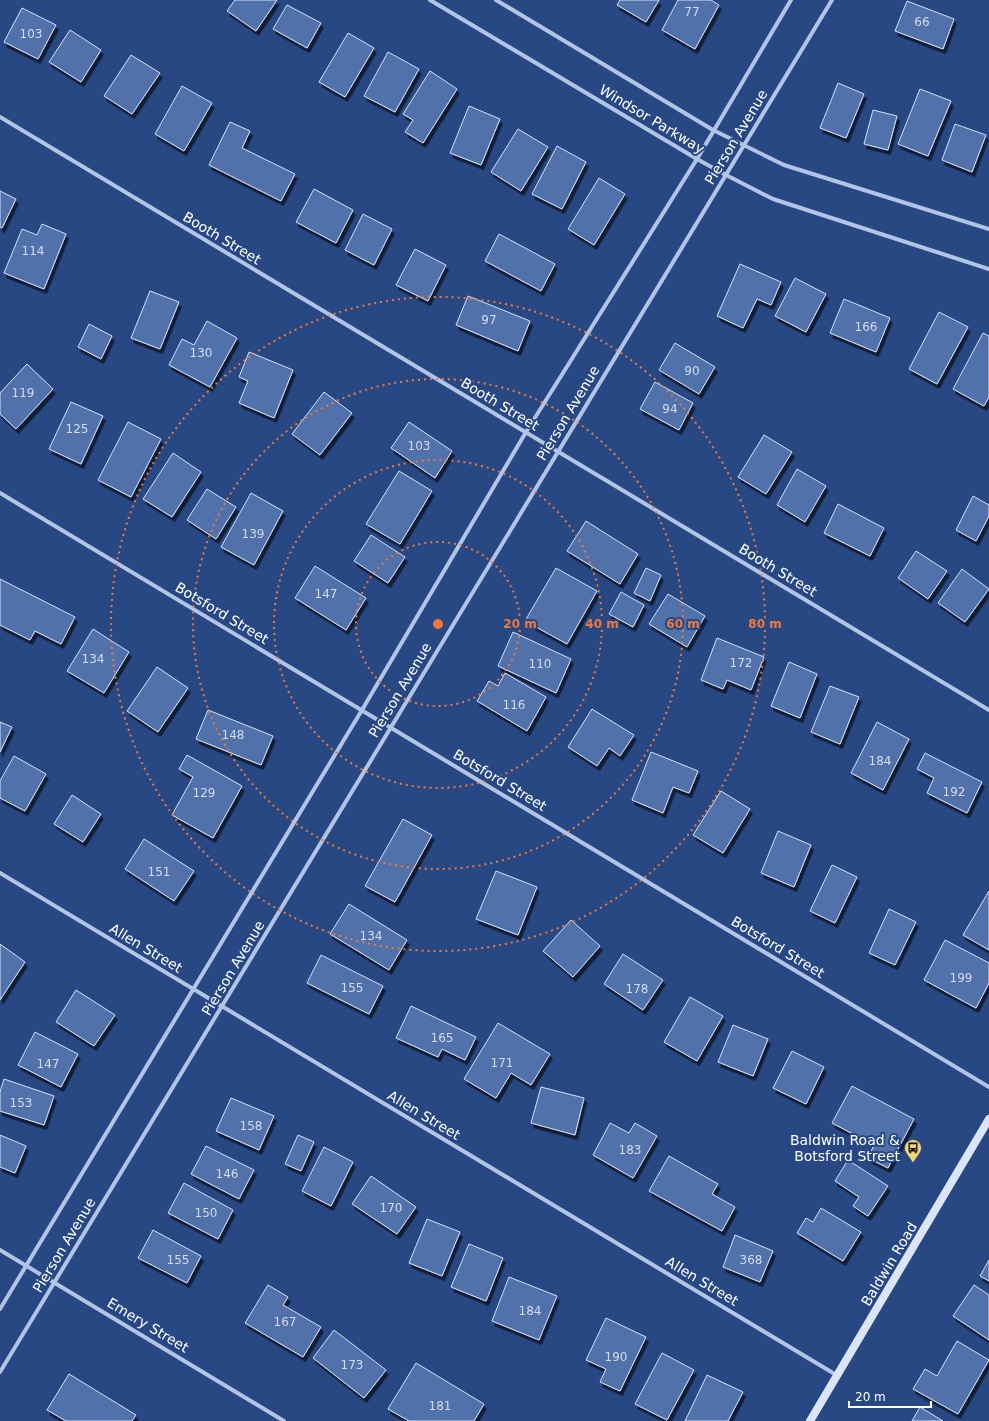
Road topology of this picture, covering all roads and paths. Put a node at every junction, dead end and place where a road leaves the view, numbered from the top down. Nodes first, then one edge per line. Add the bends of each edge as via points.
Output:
1 (430, 0) edge
2 (496, 0) edge
3 (791, 0) edge
4 (832, 0) edge
5 (0, 117) edge
6 (713, 130) junction
7 (745, 145) junction
8 (697, 159) junction
9 (726, 175) junction
10 (989, 229) edge
11 (989, 269) edge
12 (526, 432) junction
13 (558, 450) junction
14 (0, 492) edge
15 (362, 710) junction
16 (989, 710) edge
17 (390, 727) junction
18 (0, 873) edge
19 (192, 988) junction
20 (223, 1007) junction
21 (989, 1087) edge
22 (989, 1120) edge
23 (0, 1250) edge
24 (26, 1266) junction
25 (54, 1281) junction
26 (0, 1309) edge
27 (0, 1372) edge
28 (838, 1376) junction
29 (284, 1421) edge
30 (810, 1421) edge

1 - 8 street, Windsor Parkway
2 - 6 street, Windsor Parkway
3 - 6 street, Pierson Avenue
4 - 7 street, Pierson Avenue
5 - 12 street, Booth Street
6 - 7 street, Windsor Parkway
6 - 8 street, Pierson Avenue
7 - 9 street, Pierson Avenue
7 - 10 street, Windsor Parkway via 784,165
8 - 9 street, Windsor Parkway
8 - 12 street, Pierson Avenue
9 - 11 street, Windsor Parkway via 773,198
9 - 13 street, Pierson Avenue
12 - 13 street, Booth Street
12 - 15 street, Pierson Avenue
13 - 16 street, Booth Street
13 - 17 street, Pierson Avenue
14 - 15 street, Botsford Street
15 - 17 street, Botsford Street
15 - 19 street, Pierson Avenue
17 - 20 street, Pierson Avenue
17 - 21 street, Botsford Street
18 - 19 street, Allen Street
19 - 20 street, Allen Street
19 - 24 street, Pierson Avenue
20 - 25 street, Pierson Avenue
20 - 28 street, Allen Street
22 - 28 main road, Baldwin Road
23 - 24 street, Emery Street
24 - 25 street, Emery Street
24 - 26 street, Pierson Avenue
25 - 27 street, Pierson Avenue
25 - 29 street, Emery Street
28 - 30 main road, Baldwin Road

